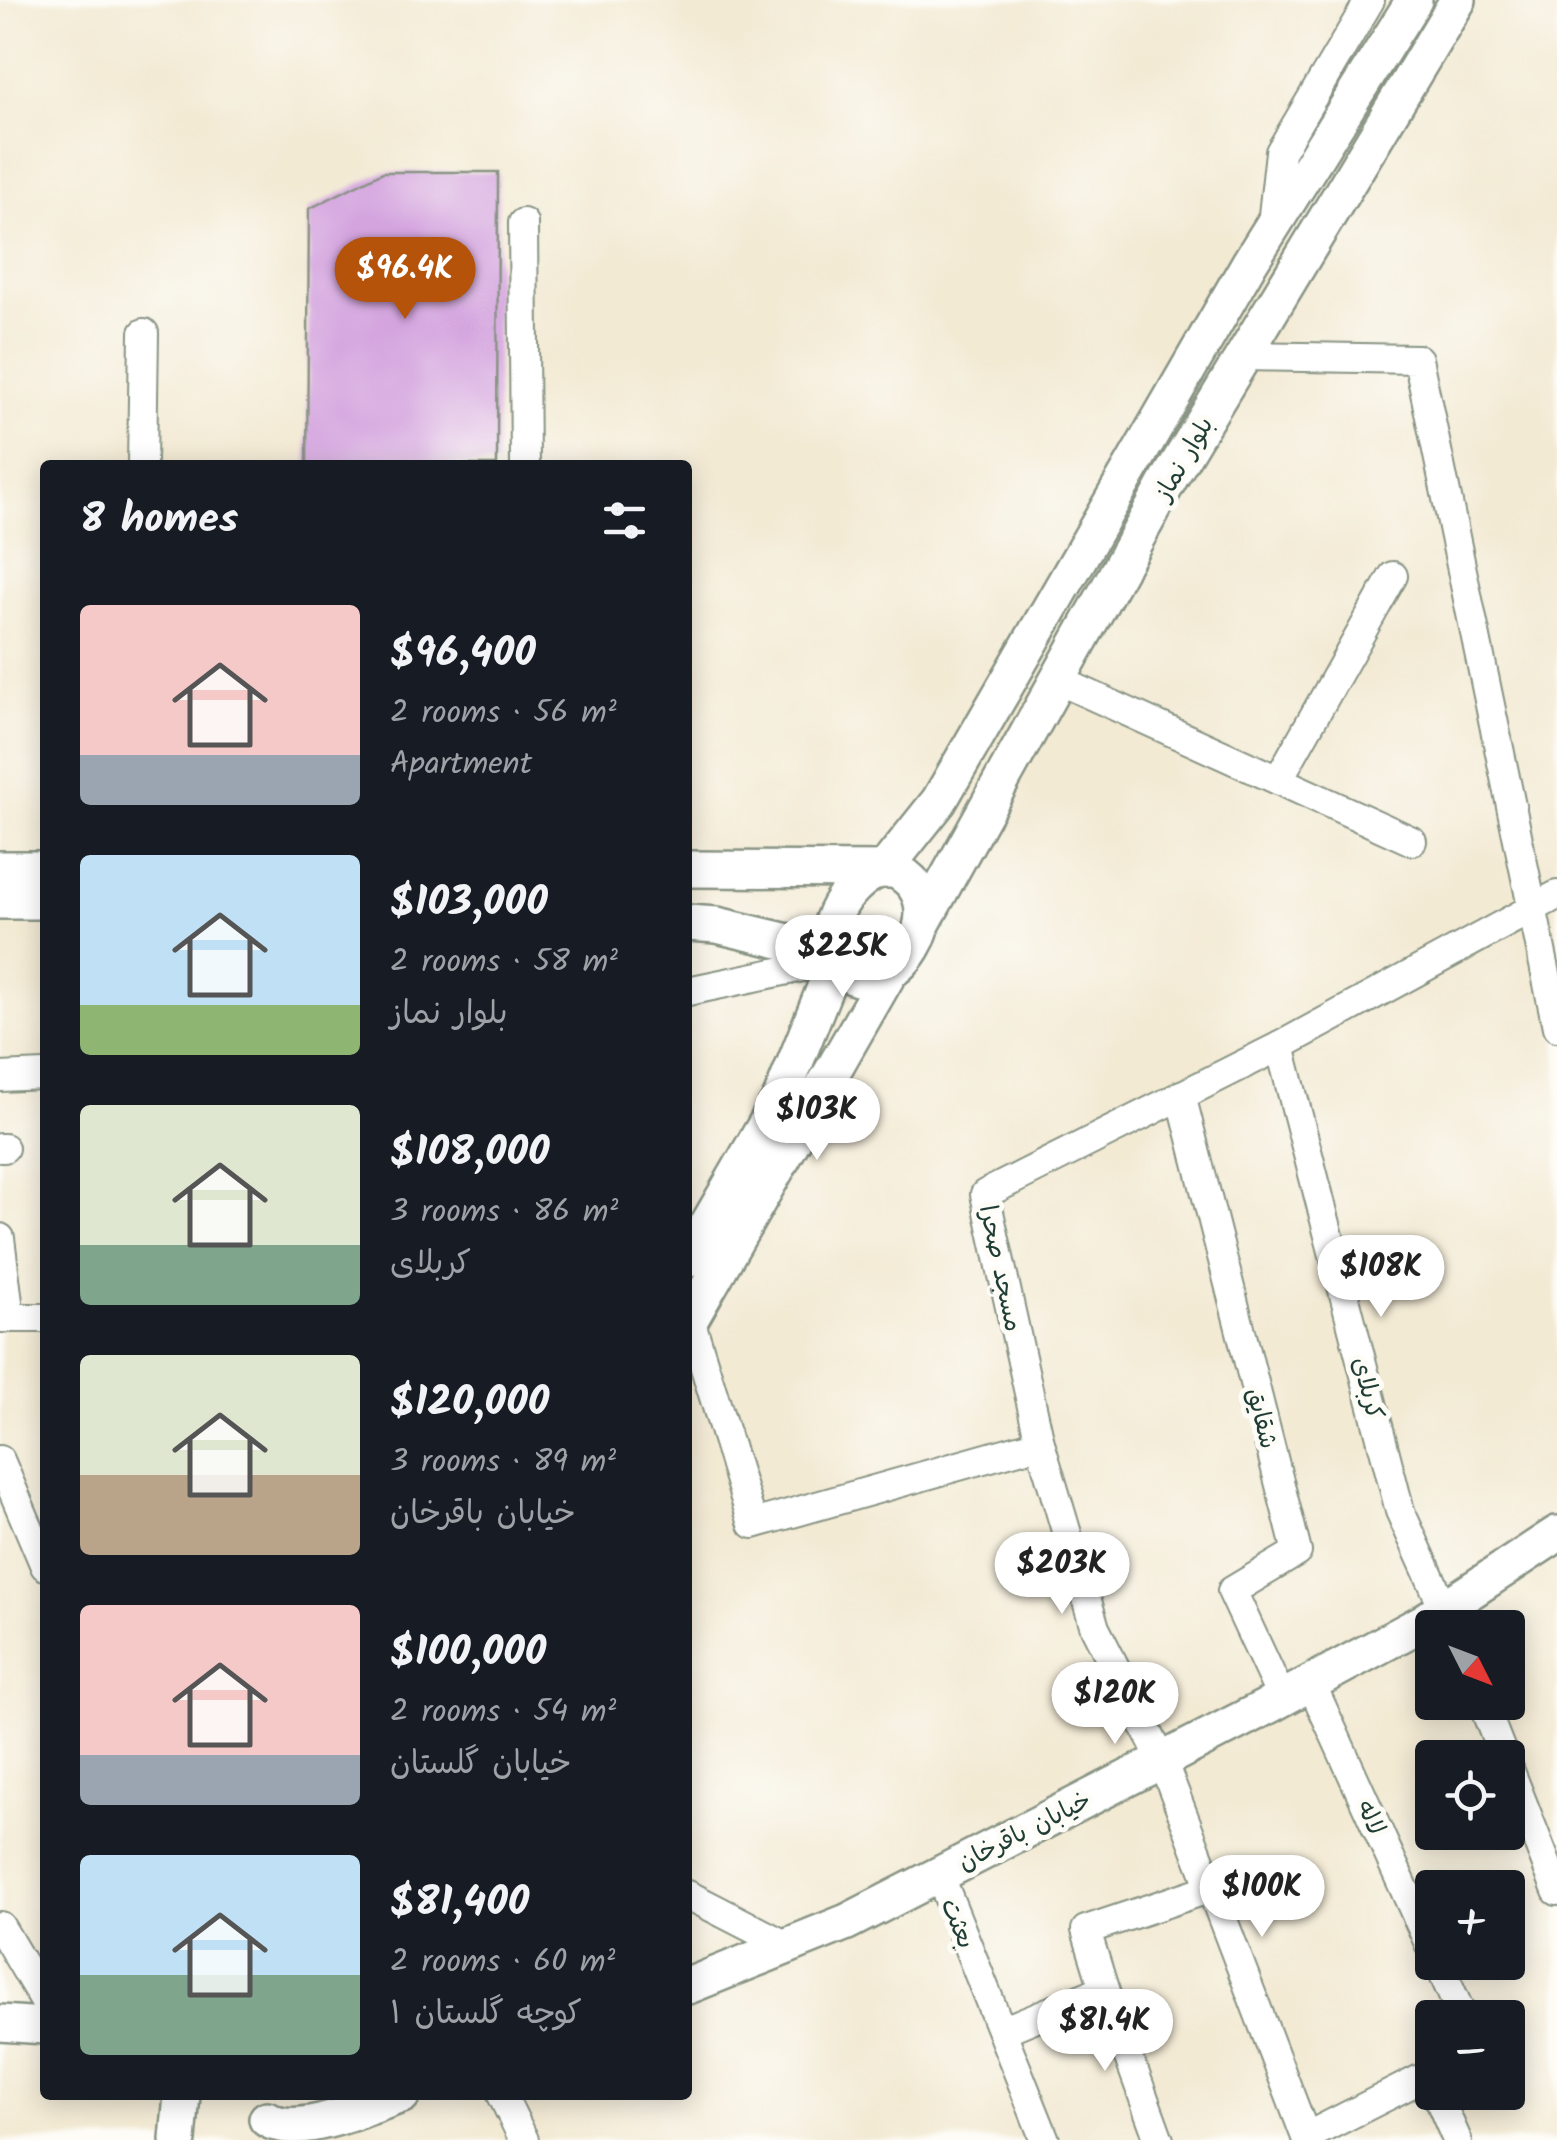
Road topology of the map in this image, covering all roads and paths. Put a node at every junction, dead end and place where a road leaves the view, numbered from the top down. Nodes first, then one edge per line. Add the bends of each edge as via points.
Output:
1 (1370, 0) edge
2 (1414, 0) edge
3 (1458, 0) edge
4 (1280, 217) junction
5 (523, 223) dead end
6 (1322, 227) junction
7 (144, 333) dead end
8 (1242, 356) junction
9 (142, 460) edge
10 (525, 460) edge
11 (1393, 576) dead end
12 (1058, 680) junction
13 (1278, 780) junction
14 (940, 801) junction
15 (978, 823) junction
16 (1412, 840) dead end
17 (703, 868) edge
18 (0, 869) edge
19 (40, 869) edge
20 (882, 870) junction
21 (0, 901) edge
22 (40, 901) edge
23 (1545, 902) edge
24 (702, 924) edge
25 (922, 924) junction
26 (835, 956) junction
27 (890, 971) junction
28 (692, 990) edge
29 (1557, 1027) edge
30 (803, 1040) junction
31 (1280, 1046) junction
32 (845, 1050) junction
33 (40, 1075) edge
34 (0, 1078) edge
35 (1182, 1095) junction
36 (0, 1238) edge
37 (692, 1253) edge
38 (692, 1316) edge
39 (5, 1318) edge
40 (40, 1318) edge
41 (692, 1331) edge
42 (1040, 1442) junction
43 (0, 1460) edge
44 (1557, 1534) edge
45 (40, 1554) edge
46 (1446, 1610) edge
47 (1460, 1610) edge
48 (1415, 1635) edge
49 (1296, 1691) junction
50 (1162, 1760) junction
51 (1525, 1809) edge
52 (939, 1874) junction
53 (1211, 1888) junction
54 (1557, 1891) edge
55 (692, 1897) edge
56 (1415, 1918) edge
57 (0, 1926) edge
58 (787, 1946) junction
59 (36, 1968) edge
60 (692, 1984) edge
61 (1104, 1989) junction
62 (0, 2022) edge
63 (40, 2026) edge
64 (1002, 2030) junction
65 (1415, 2089) edge
66 (386, 2100) edge
67 (504, 2100) edge
68 (1444, 2110) edge
69 (266, 2118) edge
70 (1307, 2138) edge
71 (524, 2140) edge
72 (1045, 2140) edge
73 (1159, 2140) edge
74 (1457, 2140) edge

1 - 4 street via 1280,152
2 - 4 main road, بلوار نماز
3 - 6 main road, بلوار نماز
4 - 6 main road
4 - 14 main road, بلوار نماز
5 - 10 street
6 - 8 main road, بلوار نماز
7 - 9 street
8 - 12 main road, بلوار نماز
8 - 23 street via 1418,359
11 - 13 street
12 - 13 street
12 - 15 main road, بلوار نماز
13 - 16 street
14 - 15 main road via 949,824
14 - 20 main road, بلوار نماز
15 - 25 main road, بلوار نماز
17 - 20 main road
17 - 24 main road via 732,875 741,903 732,916
18 - 19 main road
20 - 25 main road via 909,876 918,890
20 - 26 main road via 864,876 838,905
21 - 22 main road
23 - 29 street
23 - 31 street, مسجد صحرا
24 - 26 main road
25 - 27 main road via 905,960
26 - 27 main road via 858,978
26 - 28 street
26 - 30 main road
27 - 32 main road
30 - 32 main road via 830,1030
30 - 37 main road via 781,1098
31 - 35 street, مسجد صحرا
31 - 46 street, کربلای via 1400,1511
32 - 38 main road
33 - 34 street
35 - 42 street, مسجد صحرا via 986,1194
35 - 49 street, شقایق via 1297,1552 1232,1592
36 - 39 street
39 - 40 street
41 - 42 street via 753,1524
42 - 50 street via 1095,1628
43 - 45 street
44 - 47 main road, خیابان باقرخان
48 - 49 main road, خیابان باقرخان
49 - 50 main road, خیابان باقرخان
49 - 56 street, لاله
50 - 52 main road, خیابان باقرخان
50 - 53 street
51 - 54 street
52 - 58 main road, خیابان باقرخان
52 - 64 street, بعثت
53 - 61 street via 1086,1930
53 - 70 street
55 - 58 street
57 - 59 street
58 - 60 main road, خیابان باقرخان
61 - 64 street
61 - 73 street
62 - 63 main road
64 - 72 street, بعثت
65 - 70 street
66 - 69 main road via 300,2126 278,2126
67 - 71 street
68 - 74 street

